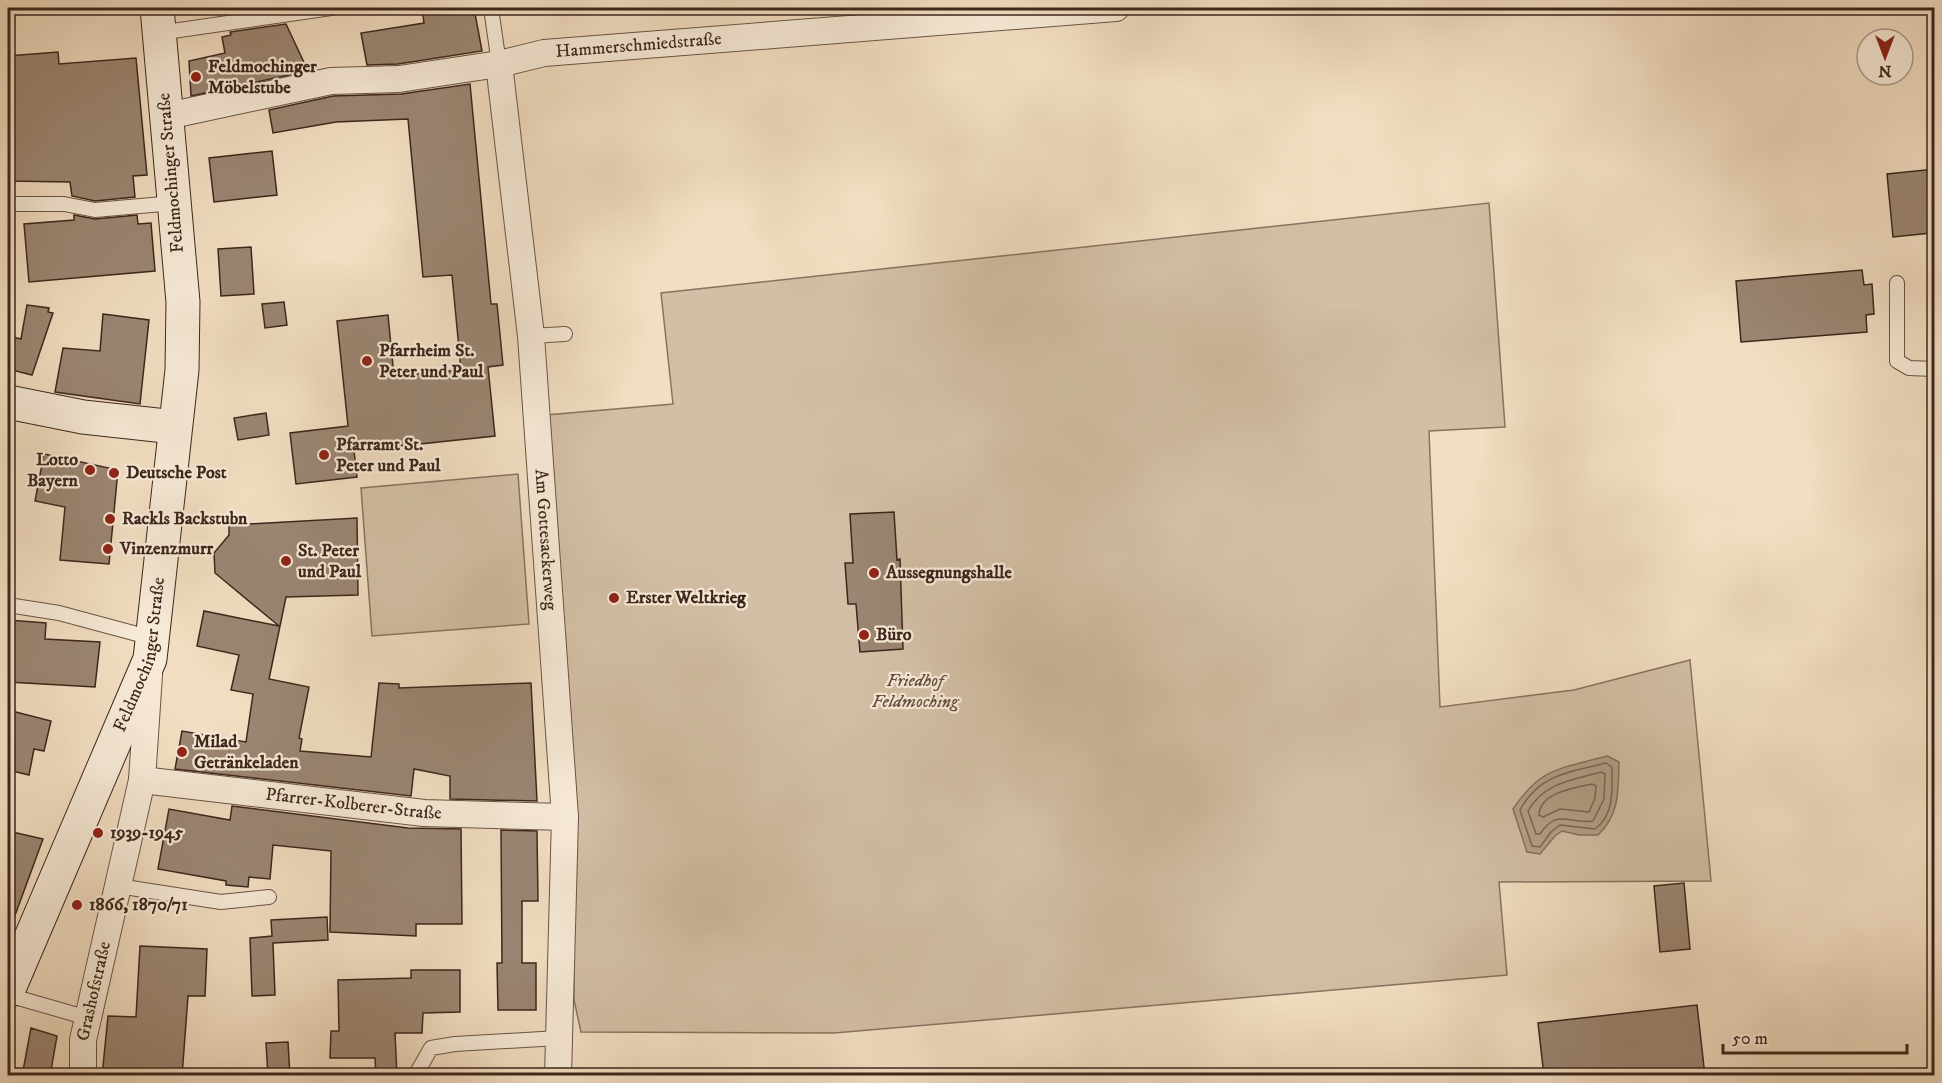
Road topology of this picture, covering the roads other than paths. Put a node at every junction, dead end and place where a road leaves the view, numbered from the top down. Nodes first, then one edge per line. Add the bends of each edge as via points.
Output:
1 (331, 8) edge
2 (491, 8) edge
3 (1116, 8) edge
4 (158, 20) edge
5 (498, 64) junction
6 (167, 116) junction
7 (174, 203) junction
8 (8, 204) edge
9 (1897, 283) dead end
10 (565, 334) dead end
11 (531, 336) junction
12 (1935, 369) edge
13 (8, 402) edge
14 (175, 427) junction
15 (8, 605) edge
16 (151, 649) junction
17 (142, 780) junction
18 (565, 817) junction
19 (118, 886) junction
20 (269, 897) dead end
21 (8, 993) edge
22 (88, 1018) junction
23 (559, 1038) junction
24 (83, 1076) edge
25 (415, 1076) edge
26 (558, 1076) edge

1 - 4 lane
2 - 5 lane, Am Gottesackerweg
3 - 5 street, Hammerschmiedstraße via 544,53
4 - 6 main road, Feldmochinger Straße
5 - 6 street, Hammerschmiedstraße via 399,79 331,81
5 - 11 street, Am Gottesackerweg
6 - 7 main road, Feldmochinger Straße
7 - 8 lane via 95,210 64,204
7 - 14 main road, Feldmochinger Straße via 183,302 182,370
9 - 12 lane via 1898,361 1909,368
10 - 11 lane
11 - 18 street, Am Gottesackerweg
13 - 14 main road via 83,417
14 - 16 main road, Feldmochinger Straße
15 - 16 lane via 59,614
16 - 17 street, Grashofstraße
16 - 21 main road, Feldmochinger Straße
17 - 18 street, Pfarrer-Kolberer-Straße via 424,813
17 - 19 street, Grashofstraße
18 - 23 street, Am Gottesackerweg
19 - 20 lane via 221,902
19 - 22 street, Grashofstraße
21 - 22 lane
22 - 24 street, Grashofstraße via 83,1040
23 - 25 lane via 431,1048
23 - 26 street, Am Gottesackerweg

